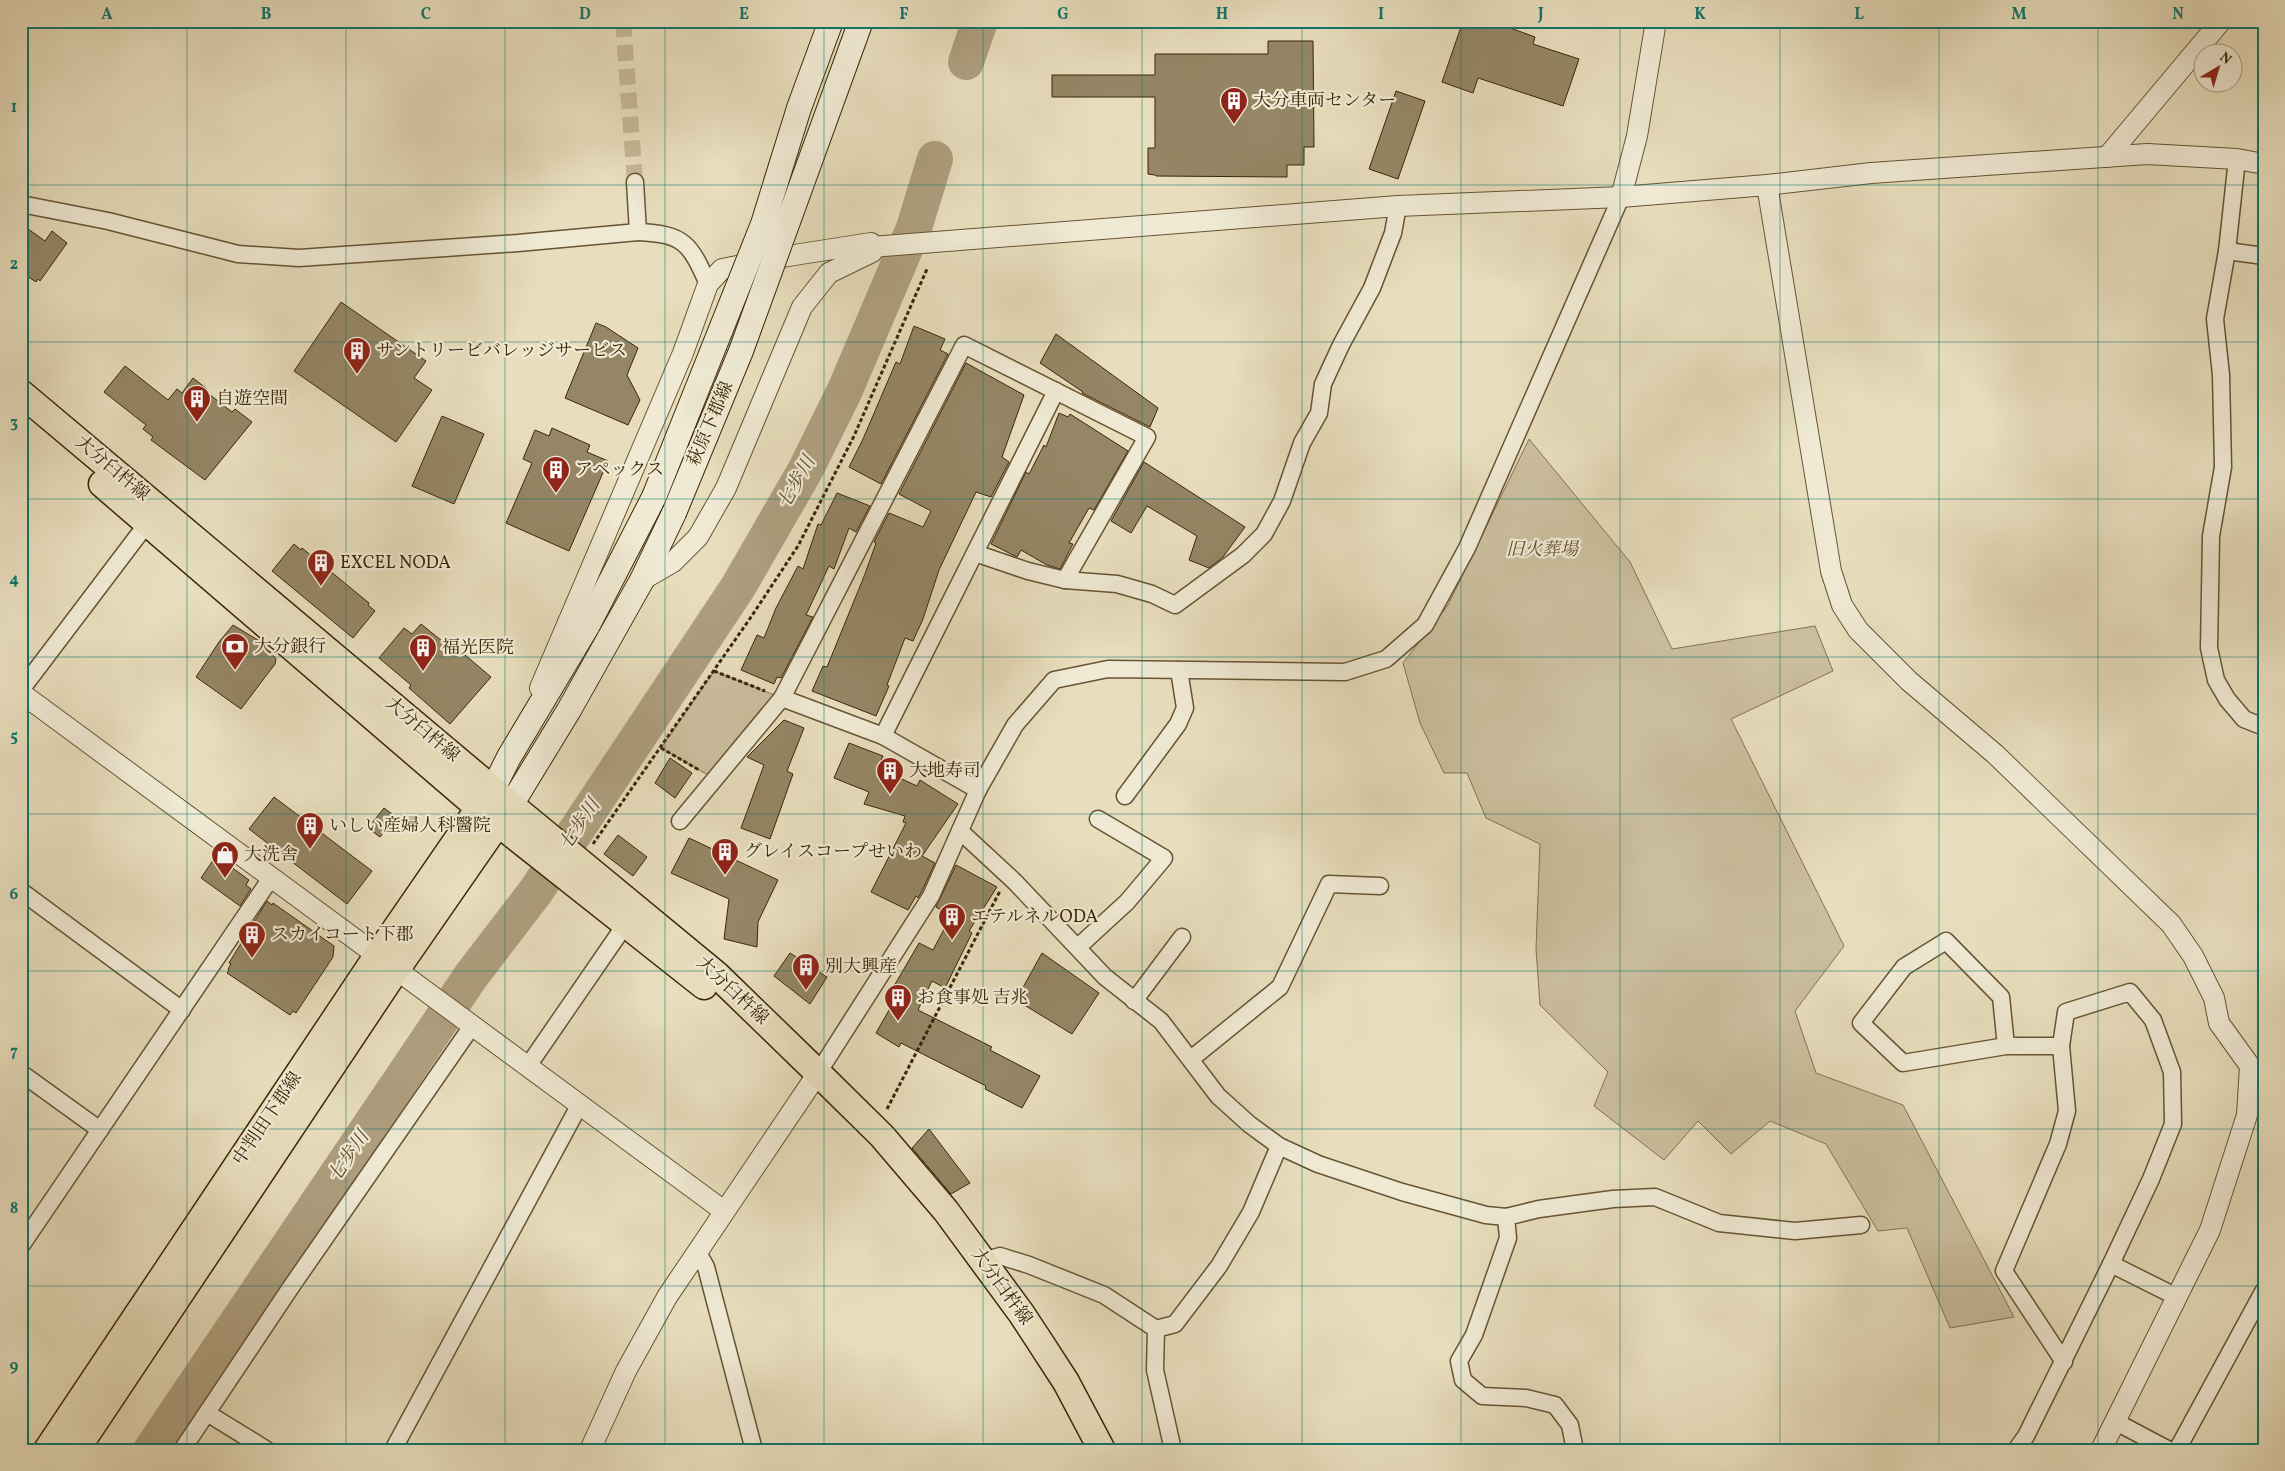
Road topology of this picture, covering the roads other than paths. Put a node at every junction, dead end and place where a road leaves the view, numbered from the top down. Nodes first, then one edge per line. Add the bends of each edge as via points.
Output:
1 (831, 21) edge
2 (861, 21) edge
3 (1656, 21) edge
4 (2220, 21) edge
5 (2107, 157) junction
6 (2237, 159) junction
7 (2264, 164) edge
8 (635, 182) tunnel mouth
9 (1766, 185) junction
10 (1621, 197) junction
11 (21, 204) edge
12 (1398, 206) junction
13 (638, 232) junction
14 (871, 247) junction
15 (2227, 251) junction
16 (2264, 256) edge
17 (708, 284) junction
18 (1056, 391) junction
19 (21, 393) edge
20 (21, 416) edge
21 (153, 516) junction
22 (975, 553) junction
23 (642, 580) junction
24 (1065, 580) junction
25 (1179, 670) junction
26 (21, 692) edge
27 (546, 696) junction
28 (782, 698) junction
29 (2264, 727) edge
30 (883, 736) junction
31 (978, 790) junction
32 (1125, 796) dead end
33 (495, 806) junction
34 (1098, 819) dead end
35 (680, 820) dead end
36 (960, 831) junction
37 (579, 863) junction
38 (271, 878) junction
39 (1380, 886) dead end
40 (21, 891) edge
41 (625, 925) junction
42 (1182, 937) dead end
43 (1078, 947) junction
44 (387, 964) junction
45 (1134, 1001) junction
46 (182, 1010) junction
47 (470, 1025) junction
48 (2006, 1046) junction
49 (2061, 1046) junction
50 (1191, 1059) junction
51 (528, 1066) junction
52 (2257, 1068) edge
53 (818, 1072) junction
54 (21, 1073) edge
55 (580, 1104) junction
56 (100, 1130) junction
57 (1279, 1146) junction
58 (724, 1211) junction
59 (1506, 1217) junction
60 (1860, 1225) dead end
61 (21, 1246) edge
62 (697, 1251) junction
63 (983, 1261) junction
64 (2111, 1264) junction
65 (2264, 1290) edge
66 (2178, 1297) junction
67 (1156, 1329) junction
68 (2064, 1362) junction
69 (207, 1413) junction
70 (2116, 1422) junction
71 (47, 1450) edge
72 (76, 1450) edge
73 (182, 1450) edge
74 (267, 1450) edge
75 (393, 1450) edge
76 (590, 1450) edge
77 (754, 1450) edge
78 (1102, 1450) edge
79 (1172, 1450) edge
80 (1576, 1450) edge
81 (2016, 1450) edge
82 (2101, 1450) edge
83 (2169, 1450) edge
84 (2177, 1450) edge

1 - 27 main road, 萩原下郡線, bridge via 799,108 763,224 654,497 588,625
2 - 23 main road, 萩原下郡線, bridge via 741,351 674,513
3 - 10 street via 1637,136
4 - 5 street
5 - 6 street via 2146,154
5 - 9 street via 1871,173
6 - 7 street
6 - 15 street
8 - 13 street
9 - 10 street
9 - 52 street via 1831,571 1842,605 1858,630 1909,681 1995,754 2171,924 2193,956 2214,998 2219,1023
10 - 12 street
10 - 25 street via 1468,548 1425,625 1386,659 1345,672
11 - 13 street via 108,221 238,254 299,258
12 - 14 street
12 - 24 street via 1393,233 1372,288 1323,384 1319,414 1302,443 1282,501 1264,534 1243,556 1175,605 1152,594 1117,584
13 - 17 street via 669,236 684,243 695,255
14 - 17 street via 870,243 722,268
14 - 23 street via 872,252 829,273 802,308 726,488 698,537 673,562
15 - 16 street
15 - 29 street via 2215,319 2222,393 2223,467 2211,536 2209,648 2216,680 2227,700 2244,719
17 - 27 street via 683,353 540,688
18 - 22 street
18 - 24 street via 1147,437
18 - 28 street via 964,345
19 - 21 main road, 大分臼杵線
20 - 21 main road, 大分臼杵線
21 - 26 street
21 - 33 main road, 大分臼杵線
22 - 24 street
22 - 30 street
23 - 33 main road, 萩原下郡線 via 569,710
25 - 31 street via 1108,669 1054,680 1015,725
25 - 32 street via 1185,708 1178,724
26 - 38 street
27 - 33 main road, 萩原下郡線 via 509,757
28 - 30 street
28 - 35 street
30 - 31 street
31 - 36 street
33 - 37 main road, 大分臼杵線 via 536,840
33 - 44 main road, 中判田下郡線
34 - 43 street via 1164,858 1127,902
36 - 43 street
36 - 53 street via 931,896
37 - 41 main road, 大分臼杵線
37 - 53 main road, 大分臼杵線 via 718,975
38 - 44 street
38 - 46 street
39 - 50 street via 1329,884 1280,987
40 - 46 street
41 - 51 street
41 - 53 main road, 大分臼杵線
42 - 45 street
43 - 45 street
44 - 47 street
44 - 71 main road, 中判田下郡線
44 - 72 main road, 中判田下郡線
45 - 50 street via 1161,1021
46 - 56 street
47 - 51 street
47 - 69 street
48 - 48 street via 2002,997 1946,941 1904,966 1861,1023 1903,1063
48 - 49 street
49 - 64 street via 2066,1012 2130,992 2153,1020 2172,1072 2173,1124
49 - 68 street via 2066,1111 2058,1144 2004,1271
50 - 57 street via 1218,1096
51 - 55 street
52 - 66 street via 2247,1115 2210,1230
53 - 58 street
53 - 63 main road, 大分臼杵線 via 917,1175
54 - 56 street
55 - 58 street
55 - 75 street
56 - 61 street
57 - 59 street via 1318,1164 1402,1192 1486,1215
57 - 67 street via 1251,1212 1220,1266 1176,1324
58 - 62 street
59 - 60 street via 1613,1199 1655,1197 1719,1223 1795,1231
59 - 80 street via 1508,1238 1474,1335 1460,1361 1463,1380 1482,1396 1526,1398 1555,1405 1570,1425
62 - 76 street via 667,1297 626,1372
62 - 77 street via 706,1267
63 - 67 street via 1000,1256 1029,1265 1104,1295
63 - 78 main road, 大分臼杵線 via 1066,1382
64 - 66 street
64 - 68 street
65 - 84 street
66 - 70 street
67 - 79 street via 1156,1370
68 - 81 street
69 - 73 street
69 - 74 street
70 - 82 street
70 - 83 street

